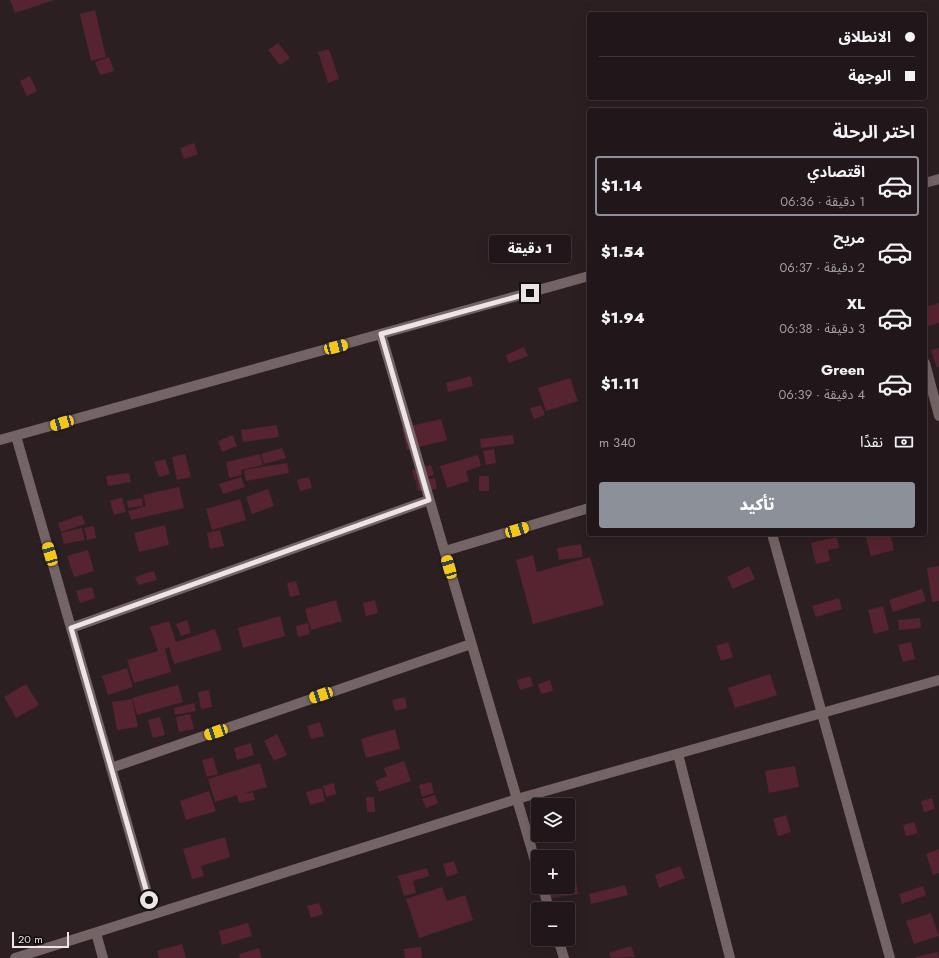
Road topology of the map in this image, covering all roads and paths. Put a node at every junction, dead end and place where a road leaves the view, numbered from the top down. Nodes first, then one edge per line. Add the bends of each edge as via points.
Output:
1 (939, 179) edge
2 (927, 182) edge
3 (587, 277) edge
4 (381, 334) junction
5 (927, 370) edge
6 (937, 403) edge
7 (927, 406) edge
8 (939, 416) edge
9 (16, 436) junction
10 (0, 440) edge
11 (429, 500) junction
12 (587, 509) edge
13 (773, 536) edge
14 (444, 552) junction
15 (71, 628) junction
16 (471, 644) junction
17 (939, 680) edge
18 (822, 713) junction
19 (678, 754) junction
20 (111, 768) junction
21 (517, 799) junction
22 (532, 850) edge
23 (153, 914) junction
24 (96, 933) junction
25 (560, 946) edge
26 (15, 958) edge
27 (103, 958) edge
28 (564, 958) edge
29 (730, 958) edge
30 (890, 958) edge

1 - 2 street
3 - 4 street
4 - 9 street
4 - 11 street
5 - 6 street
6 - 7 street
6 - 8 street
9 - 10 street
9 - 15 street
11 - 14 street
11 - 15 street
12 - 14 street
13 - 18 street
14 - 16 street
15 - 20 street
16 - 20 street
16 - 21 street
17 - 18 street
18 - 19 street
18 - 30 street
19 - 21 street
19 - 29 street
20 - 23 street
21 - 22 street
21 - 23 street
23 - 24 street
24 - 26 street
24 - 27 street
25 - 28 street

